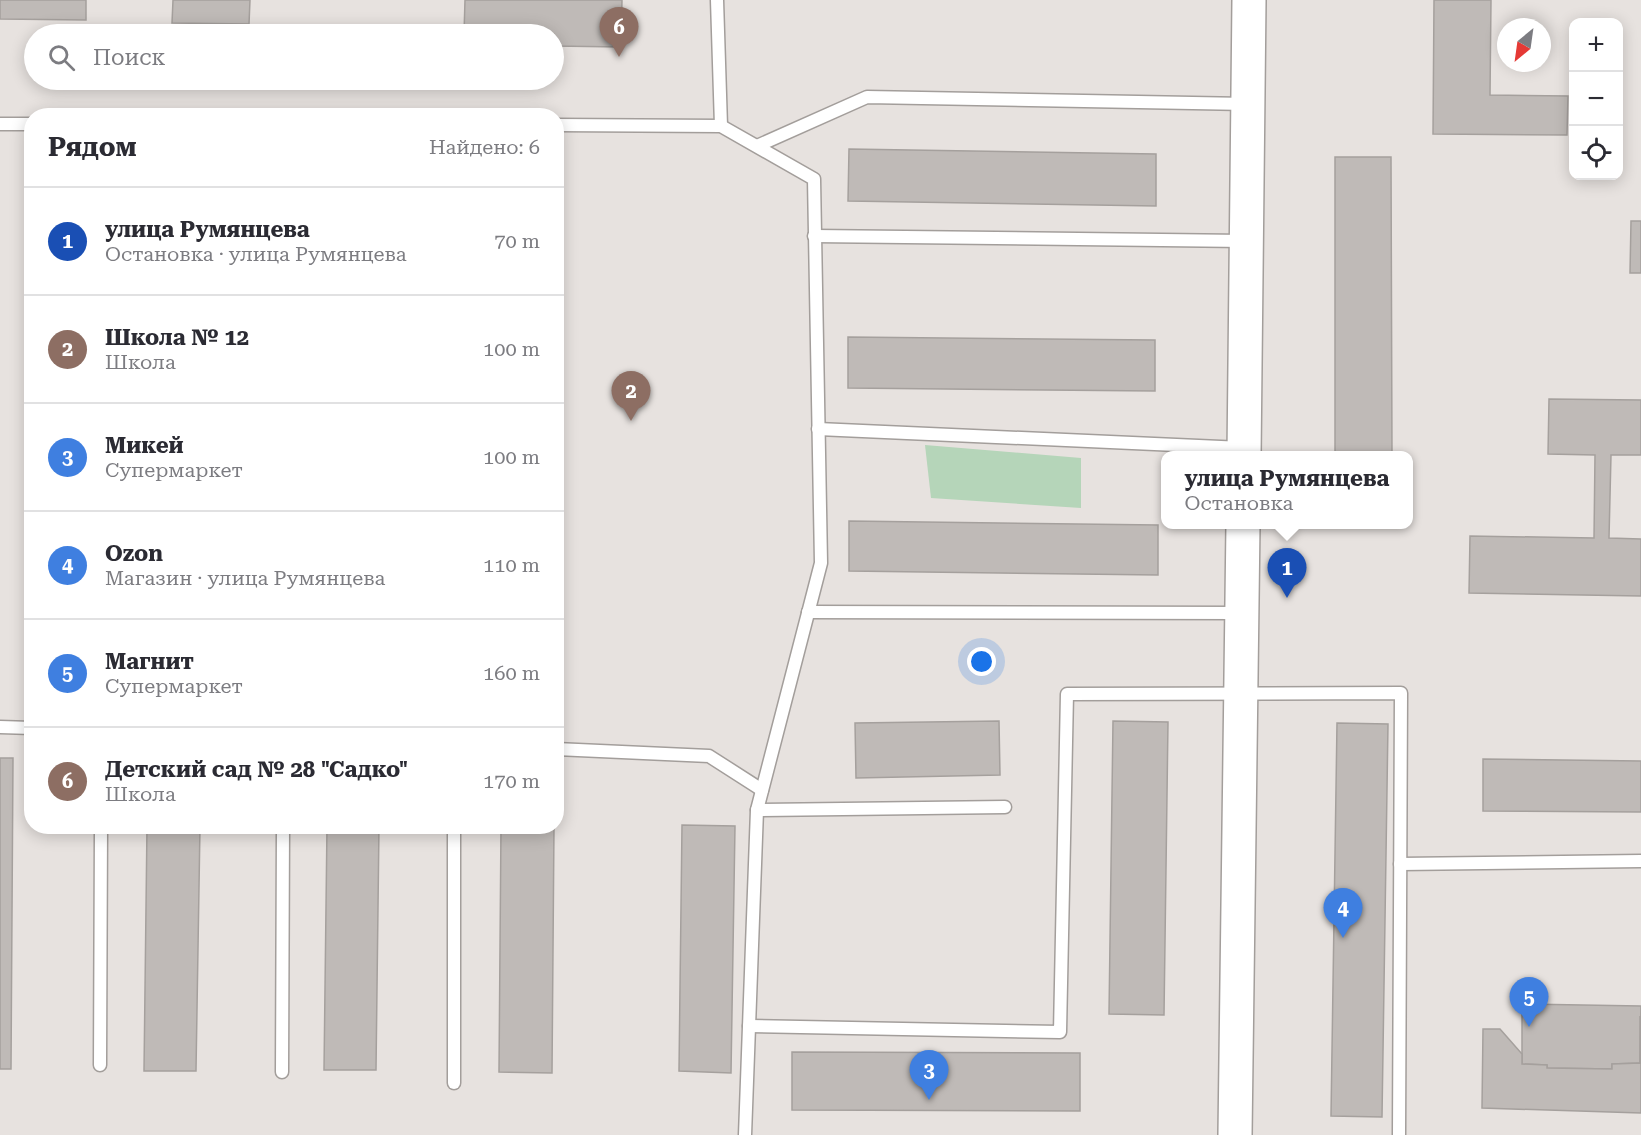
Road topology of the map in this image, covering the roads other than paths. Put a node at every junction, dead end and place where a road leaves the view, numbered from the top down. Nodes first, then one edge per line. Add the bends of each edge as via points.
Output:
1 (717, 0) edge
2 (1250, 0) edge
3 (1248, 105) junction
4 (0, 124) edge
5 (24, 124) edge
6 (564, 125) edge
7 (721, 126) junction
8 (758, 146) junction
9 (814, 236) junction
10 (1246, 241) junction
11 (818, 429) junction
12 (1225, 451) edge
13 (1244, 451) edge
14 (1243, 529) edge
15 (808, 612) junction
16 (1242, 613) junction
17 (1240, 694) junction
18 (0, 727) edge
19 (24, 728) edge
20 (564, 749) edge
21 (762, 790) junction
22 (1005, 807) dead end
23 (757, 810) junction
24 (101, 834) edge
25 (283, 834) edge
26 (454, 834) edge
27 (1641, 861) edge
28 (1400, 864) junction
29 (749, 1026) junction
30 (100, 1065) dead end
31 (282, 1072) dead end
32 (454, 1083) dead end
33 (745, 1135) edge
34 (1235, 1135) edge
35 (1399, 1135) edge

1 - 7 lane
2 - 3 main road
3 - 8 lane via 867,98
3 - 10 main road
4 - 5 lane
6 - 7 lane
7 - 8 lane
8 - 9 lane via 814,179
9 - 10 lane
9 - 11 lane
10 - 13 main road
11 - 12 lane
11 - 15 lane via 821,563
14 - 16 main road
15 - 16 lane
15 - 21 lane
16 - 17 main road
17 - 28 lane via 1401,693
17 - 29 lane via 1067,694 1060,1032
17 - 34 main road
18 - 19 lane
20 - 21 lane via 709,756
21 - 23 lane
22 - 23 lane
23 - 29 lane
24 - 30 lane
25 - 31 lane
26 - 32 lane
27 - 28 lane
28 - 35 lane
29 - 33 lane

